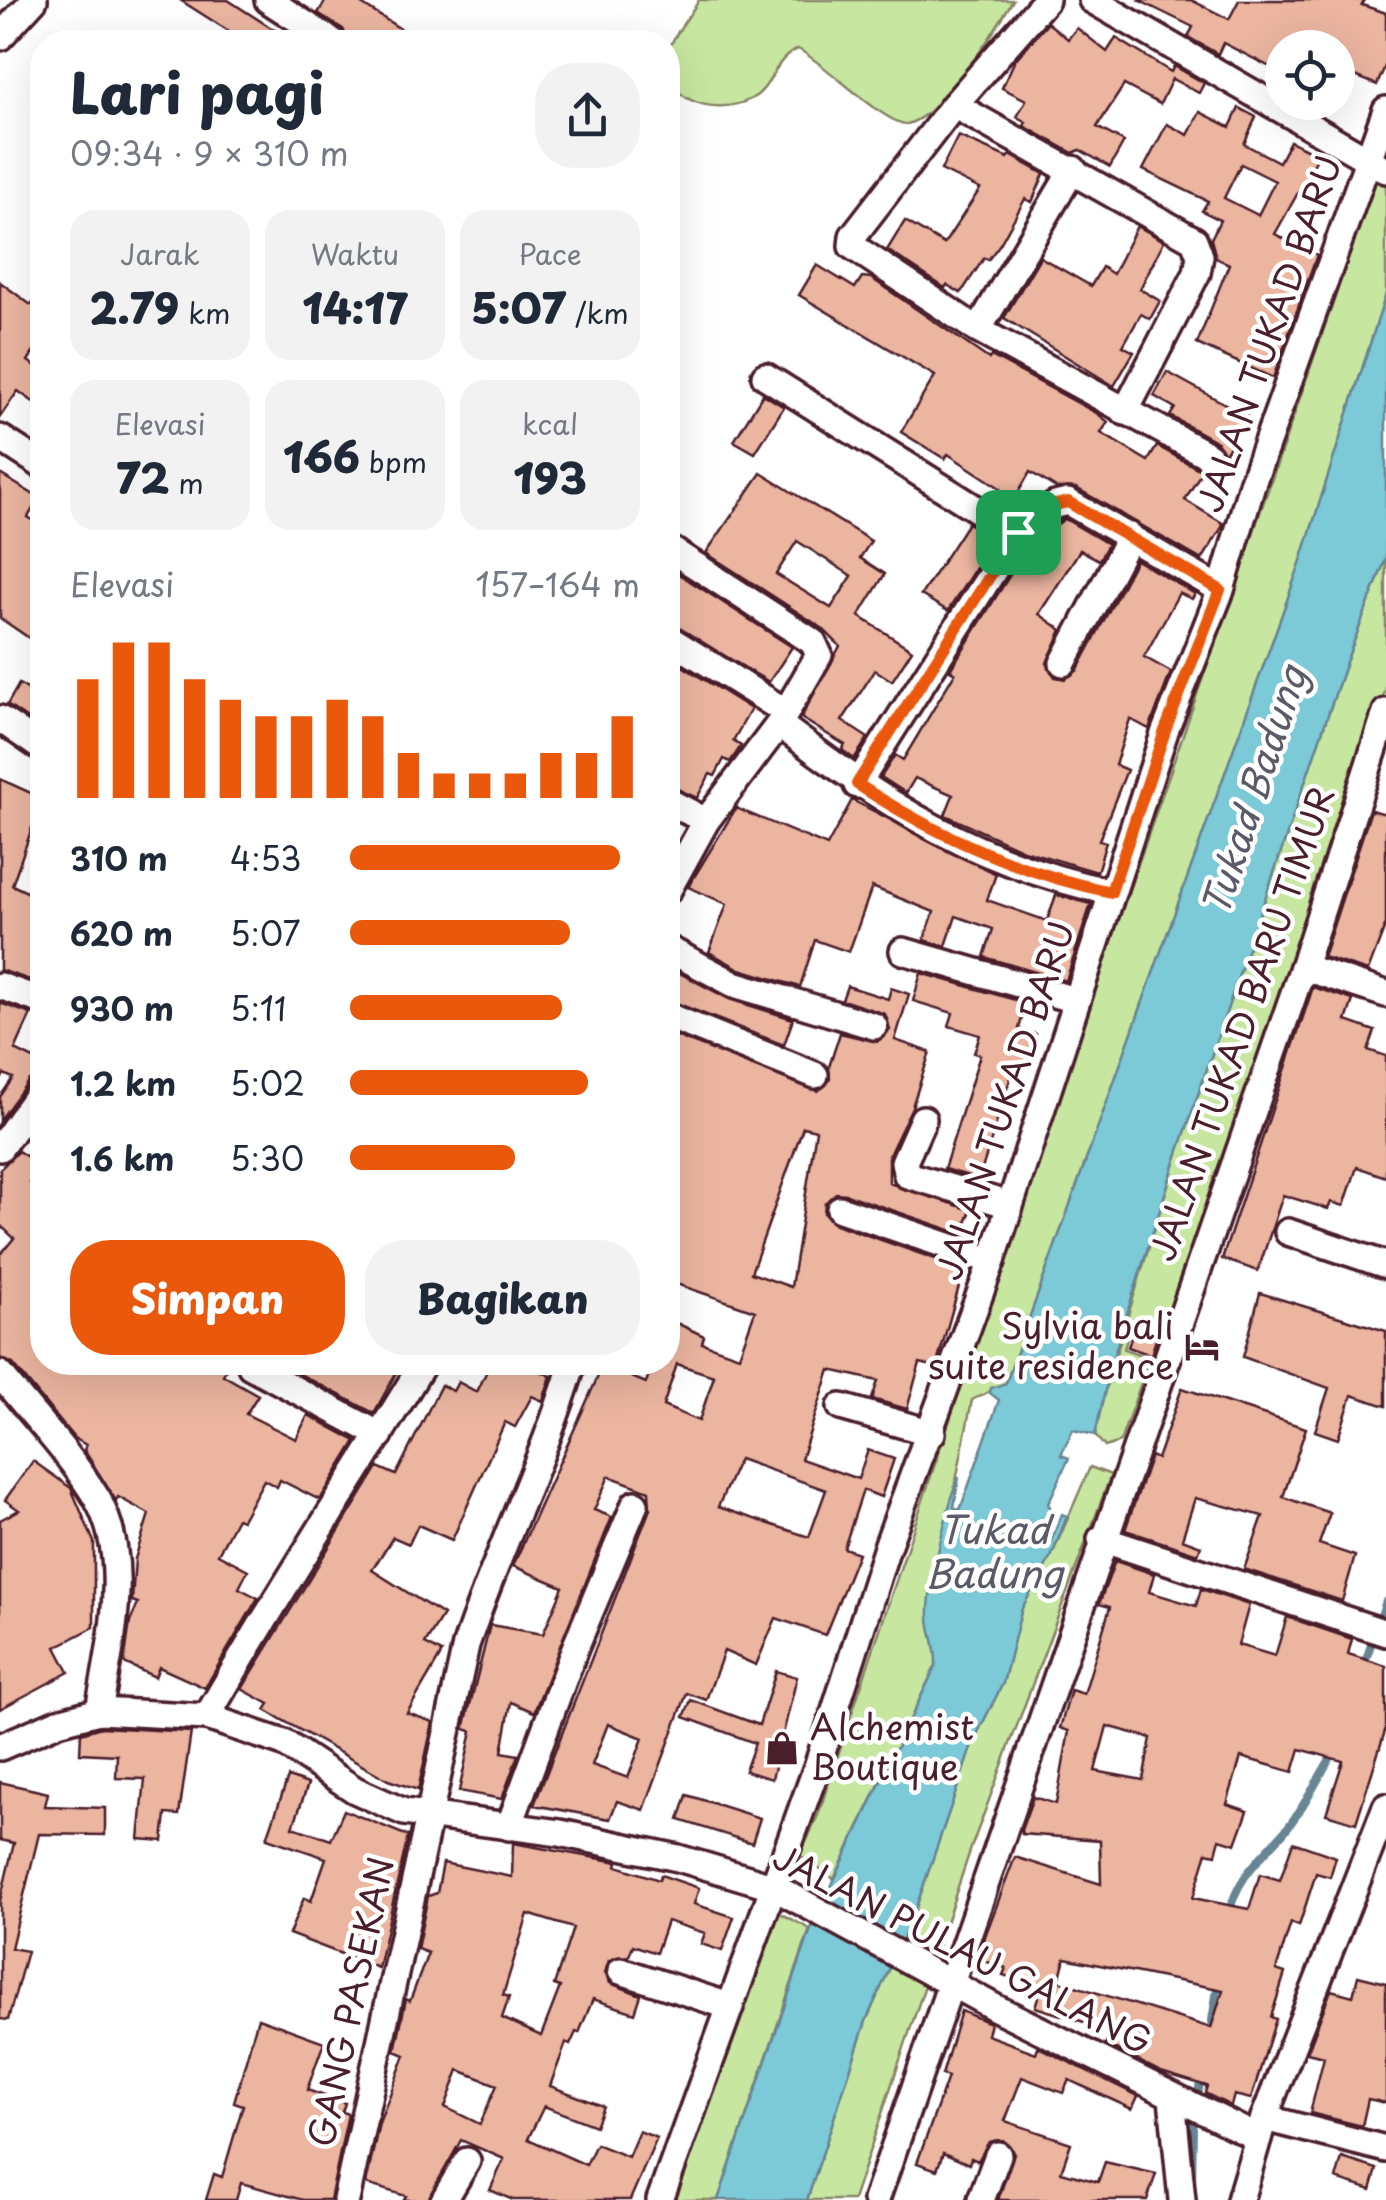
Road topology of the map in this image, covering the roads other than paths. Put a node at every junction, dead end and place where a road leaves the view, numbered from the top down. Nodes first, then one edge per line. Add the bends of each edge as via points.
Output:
1 (34, 0) edge
2 (268, 0) edge
3 (1046, 0) edge
4 (1092, 0) edge
5 (314, 30) edge
6 (0, 37) edge
7 (954, 106) junction
8 (1386, 110) edge
9 (1377, 165) edge
10 (1072, 169) junction
11 (978, 330) junction
12 (765, 376) dead end
13 (1125, 412) junction
14 (0, 438) edge
15 (1209, 456) dead end
16 (30, 457) edge
17 (1018, 532) junction
18 (1130, 536) junction
19 (680, 557) edge
20 (1220, 590) junction
21 (680, 646) edge
22 (1063, 663) dead end
23 (1386, 712) edge
24 (783, 718) junction
25 (0, 720) edge
26 (30, 740) edge
27 (857, 784) junction
28 (680, 807) edge
29 (706, 821) junction
30 (680, 868) edge
31 (1111, 892) junction
32 (903, 951) dead end
33 (680, 955) edge
34 (1302, 967) junction
35 (0, 986) edge
36 (1386, 994) edge
37 (30, 997) edge
38 (1075, 1000) junction
39 (680, 1021) edge
40 (874, 1026) dead end
41 (815, 1075) dead end
42 (30, 1106) edge
43 (923, 1119) dead end
44 (0, 1148) edge
45 (1010, 1205) junction
46 (840, 1209) dead end
47 (1288, 1232) dead end
48 (992, 1261) junction
49 (1386, 1265) edge
50 (0, 1374) edge
51 (268, 1375) edge
52 (416, 1375) edge
53 (569, 1375) edge
54 (842, 1407) dead end
55 (932, 1434) junction
56 (380, 1436) junction
57 (635, 1504) dead end
58 (1101, 1539) junction
59 (1375, 1628) edge
60 (99, 1710) junction
61 (207, 1718) junction
62 (0, 1746) edge
63 (1386, 1808) edge
64 (427, 1818) junction
65 (509, 1826) junction
66 (1380, 1844) edge
67 (779, 1889) junction
68 (621, 1971) dead end
69 (951, 1982) junction
70 (729, 2006) junction
71 (1179, 2101) junction
72 (1253, 2127) junction
73 (1386, 2149) edge
74 (998, 2155) dead end
75 (467, 2162) dead end
76 (346, 2200) edge
77 (444, 2200) edge
78 (660, 2200) edge
79 (876, 2200) edge
80 (982, 2200) edge
81 (1182, 2200) edge
82 (1240, 2200) edge

1 - 6 street
2 - 5 street
3 - 7 street
4 - 9 street
7 - 10 street
7 - 11 street via 853,236 852,246
8 - 9 street, JALAN TUKAD BARU
9 - 20 street, JALAN TUKAD BARU via 1252,484
10 - 11 street
10 - 13 street via 1194,240 1200,256
11 - 13 street
12 - 17 street
13 - 15 street
14 - 16 street
17 - 18 street via 1068,502
17 - 27 street
18 - 20 street
18 - 22 street
19 - 24 street via 816,646 818,660
20 - 31 street, JALAN TUKAD BARU
21 - 24 street
23 - 34 street, JALAN TUKAD BARU TIMUR
24 - 27 street
24 - 29 street
25 - 26 street
27 - 31 street via 956,840 1048,877
28 - 29 street
29 - 30 street
31 - 38 street, JALAN TUKAD BARU
32 - 38 street
33 - 40 street via 734,984
34 - 36 street
34 - 58 street, JALAN TUKAD BARU TIMUR
35 - 37 street
38 - 45 street, JALAN TUKAD BARU
39 - 41 street
42 - 44 street
43 - 45 street via 904,1162 908,1175
45 - 48 street, JALAN TUKAD BARU
46 - 48 street
47 - 49 street
48 - 55 street, JALAN TUKAD BARU
50 - 60 street via 62,1447 107,1524 115,1610
51 - 56 street
52 - 56 street
53 - 64 street, GANG PASEKAN via 466,1645
54 - 55 street
55 - 67 street, JALAN TUKAD BARU via 888,1544
56 - 61 street
57 - 65 street
58 - 59 street
58 - 69 street, JALAN TUKAD BARU TIMUR
60 - 61 street, JALAN PULAU GALANG
60 - 62 street, JALAN PULAU GALANG
61 - 64 street, JALAN PULAU GALANG via 284,1742 383,1805
63 - 66 street
64 - 65 street, JALAN PULAU GALANG
64 - 76 street, GANG PASEKAN
65 - 67 street, JALAN PULAU GALANG via 678,1858
66 - 72 street
67 - 69 street, JALAN PULAU GALANG
67 - 70 street, JALAN TUKAD BARU
68 - 70 street
69 - 71 street, JALAN PULAU GALANG
69 - 79 street, JALAN TUKAD BARU TIMUR
70 - 78 street, JALAN TUKAD BARU
71 - 72 street, JALAN PULAU GALANG
71 - 81 street
72 - 73 street, JALAN PULAU GALANG
72 - 82 street
74 - 80 street
75 - 77 street

